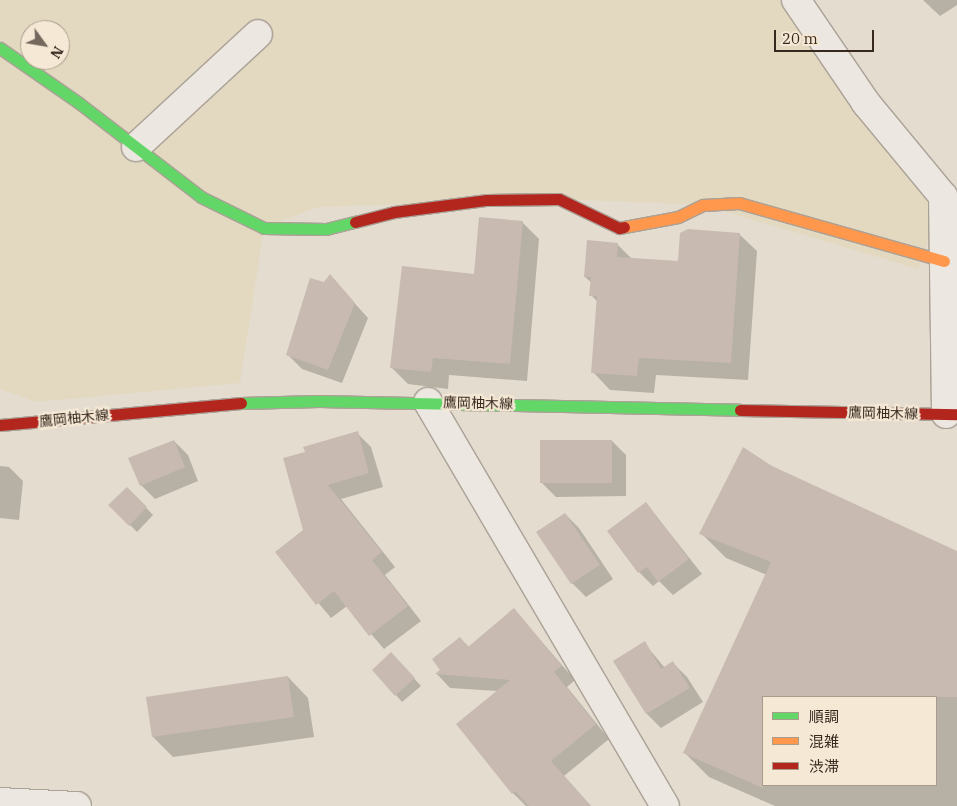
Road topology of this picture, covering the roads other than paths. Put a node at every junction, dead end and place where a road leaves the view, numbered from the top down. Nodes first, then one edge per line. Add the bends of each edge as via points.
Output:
1 (796, 0) edge
2 (258, 34) dead end
3 (0, 48) edge
4 (136, 147) junction
5 (950, 190) edge
6 (948, 244) edge
7 (428, 402) junction
8 (952, 414) edge
9 (0, 426) edge
10 (0, 802) edge
11 (78, 806) edge
12 (665, 806) edge

1 - 5 street via 866,103
2 - 4 street
3 - 4 street
4 - 6 street via 202,197 264,228 326,229 394,212 468,202 559,199 619,228 678,217 703,205 740,203
5 - 6 street
6 - 8 street
7 - 8 street, 鷹岡柚木線
7 - 9 street, 鷹岡柚木線 via 219,404
7 - 12 street
10 - 11 street

